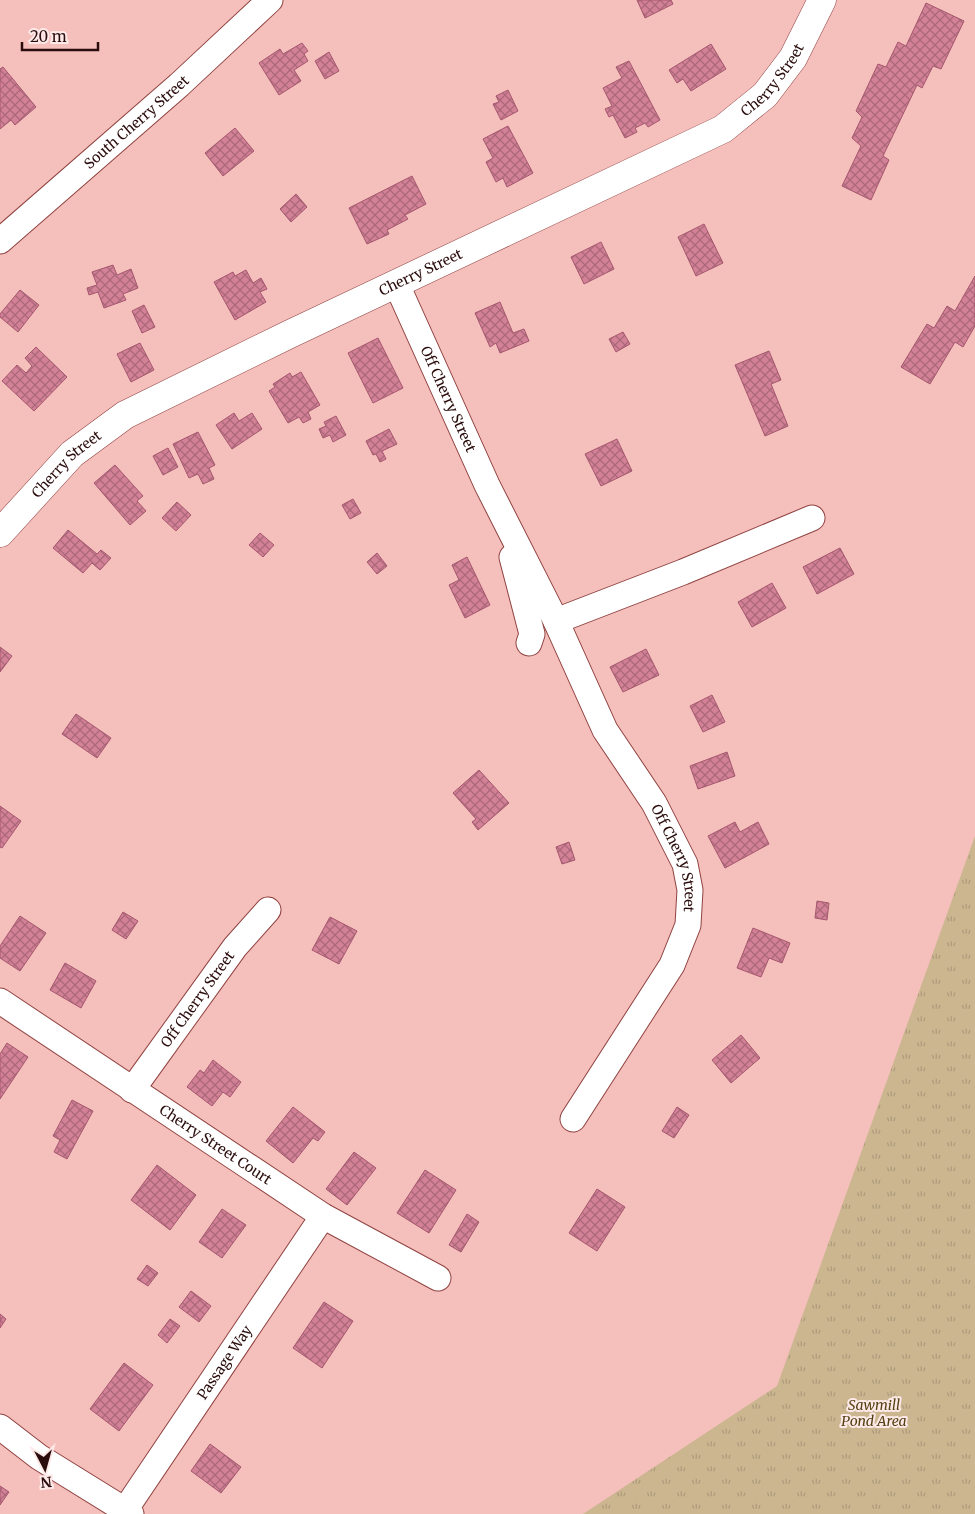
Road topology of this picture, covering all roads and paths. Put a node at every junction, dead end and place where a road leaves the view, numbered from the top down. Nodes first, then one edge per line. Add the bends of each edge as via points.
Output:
1 (270, 0) edge
2 (822, 0) edge
3 (0, 241) edge
4 (397, 285) junction
5 (501, 513) junction
6 (812, 518) dead end
7 (0, 532) edge
8 (556, 621) junction
9 (529, 644) dead end
10 (268, 910) dead end
11 (0, 1001) edge
12 (132, 1090) junction
13 (573, 1119) dead end
14 (323, 1216) junction
15 (438, 1278) dead end
16 (0, 1427) edge
17 (128, 1512) edge

1 - 3 street, South Cherry Street
2 - 4 main road, Cherry Street via 793,58 765,95 723,129
4 - 5 street, Off Cherry Street
4 - 7 main road, Cherry Street via 125,415 72,454
5 - 8 street, Off Cherry Street
5 - 9 street, Off Cherry Street via 532,634
6 - 8 street
8 - 13 street, Off Cherry Street via 605,730 667,826 685,864 690,890 688,925 672,965
10 - 12 street, Off Cherry Street via 235,947
11 - 12 street, Cherry Street Court
12 - 14 street, Cherry Street Court
14 - 15 street, Cherry Street Court
14 - 17 street, Passage Way
16 - 17 street via 39,1457

